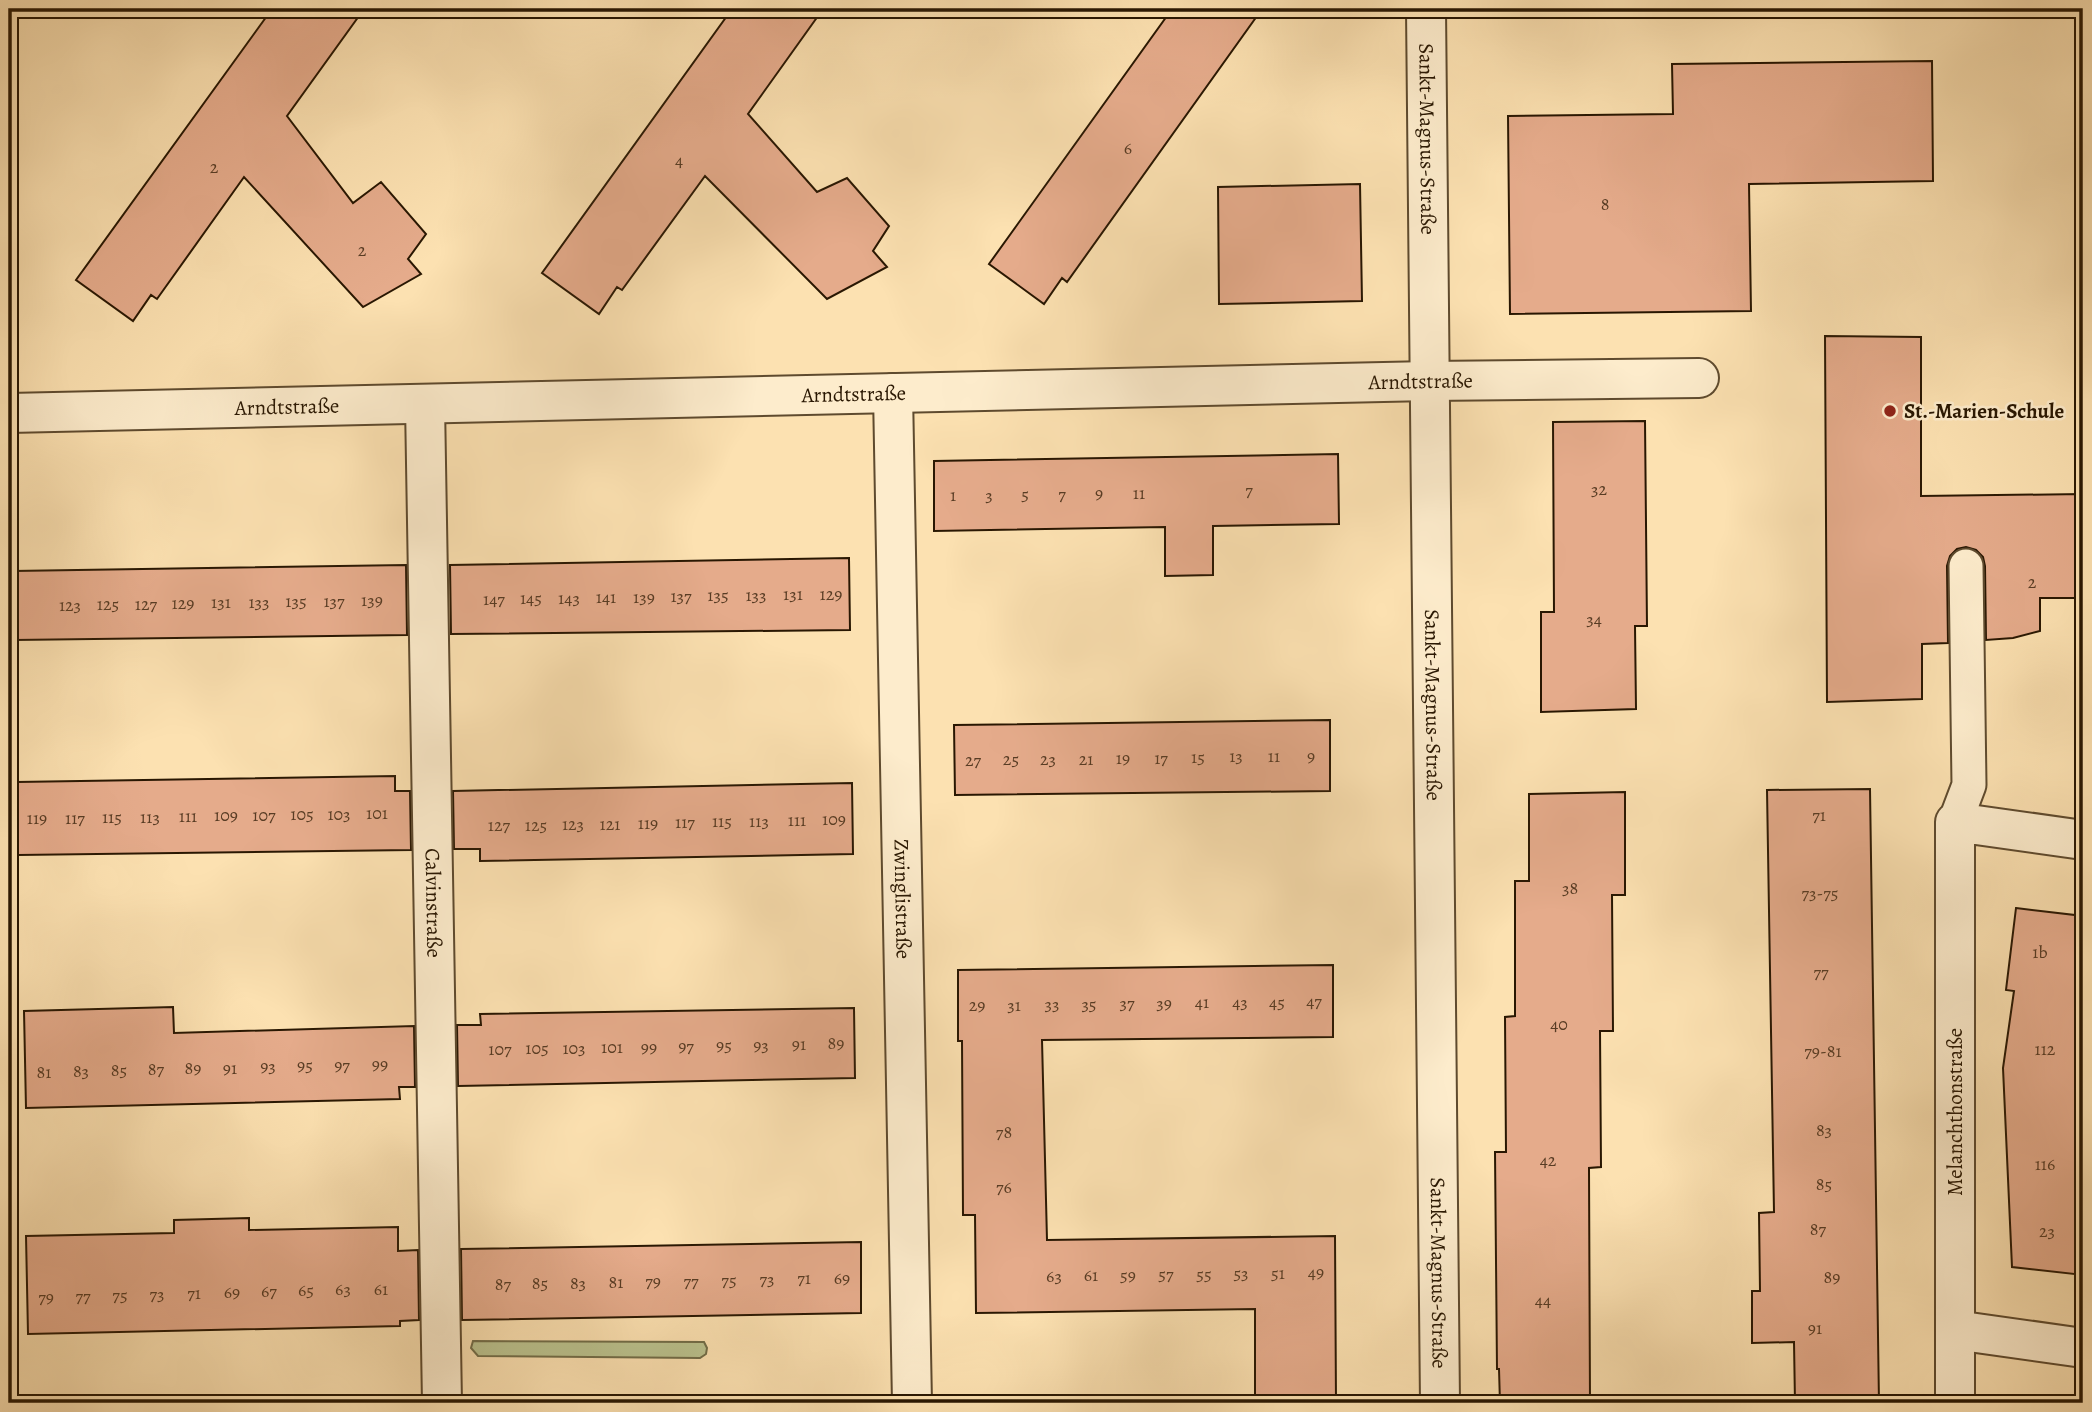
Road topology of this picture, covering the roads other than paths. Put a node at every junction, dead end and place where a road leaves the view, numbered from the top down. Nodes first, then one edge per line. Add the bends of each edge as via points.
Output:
1 (1426, 9) edge
2 (1699, 378) dead end
3 (1429, 381) junction
4 (893, 393) junction
5 (425, 404) junction
6 (9, 413) edge
7 (1966, 566) dead end
8 (1955, 822) junction
9 (2083, 840) edge
10 (1955, 1330) junction
11 (2083, 1348) edge
12 (442, 1403) edge
13 (912, 1403) edge
14 (1440, 1403) edge
15 (1955, 1403) edge

1 - 3 street, Sankt-Magnus-Straße
2 - 3 street, Arndtstraße
3 - 4 street, Arndtstraße
3 - 14 street, Sankt-Magnus-Straße
4 - 5 street, Arndtstraße
4 - 13 street, Zwinglistraße
5 - 6 street, Arndtstraße
5 - 12 street, Calvinstraße
7 - 8 lane via 1969,785
8 - 9 street
8 - 10 street, Melanchthonstraße
10 - 11 street
10 - 15 street, Melanchthonstraße

